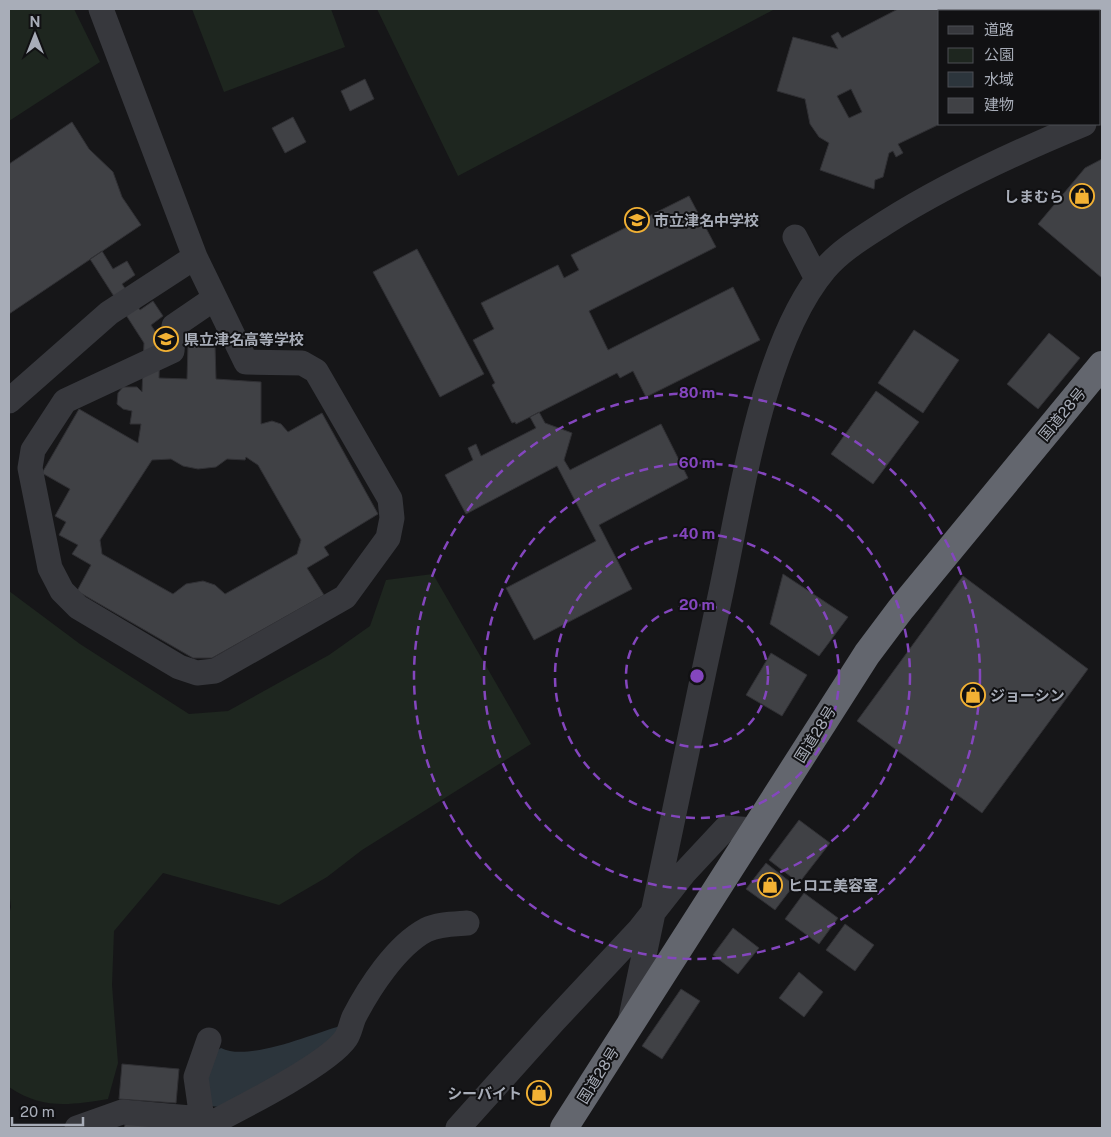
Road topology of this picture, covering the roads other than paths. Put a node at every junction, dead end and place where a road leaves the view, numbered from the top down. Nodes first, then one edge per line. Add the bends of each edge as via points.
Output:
1 (101, 9) edge
2 (1082, 125) edge
3 (795, 236) dead end
4 (195, 257) junction
5 (817, 279) junction
6 (214, 298) junction
7 (1102, 366) edge
8 (9, 401) edge
9 (754, 830) junction
10 (652, 914) junction
11 (467, 923) dead end
12 (630, 1025) junction
13 (209, 1040) dead end
14 (206, 1124) edge
15 (77, 1128) edge
16 (458, 1128) edge
17 (564, 1128) edge

1 - 4 street
2 - 5 street via 927,196 864,236
3 - 5 street
4 - 6 street
4 - 8 street via 109,313
5 - 10 street via 773,370 753,445
6 - 6 street via 174,326 172,351 65,401 34,450 30,468 50,568 62,592 78,607 179,667 197,673 215,670 345,597 388,538 392,518 390,499 316,371 302,363 246,362
7 - 9 highway, 国道28号 via 883,632
9 - 10 street via 726,828
9 - 12 highway, 国道28号
10 - 12 street
10 - 16 street
11 - 14 street via 426,930 386,966 353,1019 346,1038 323,1058 277,1087
12 - 17 highway, 国道28号
13 - 14 street via 196,1077
14 - 15 street via 122,1112

